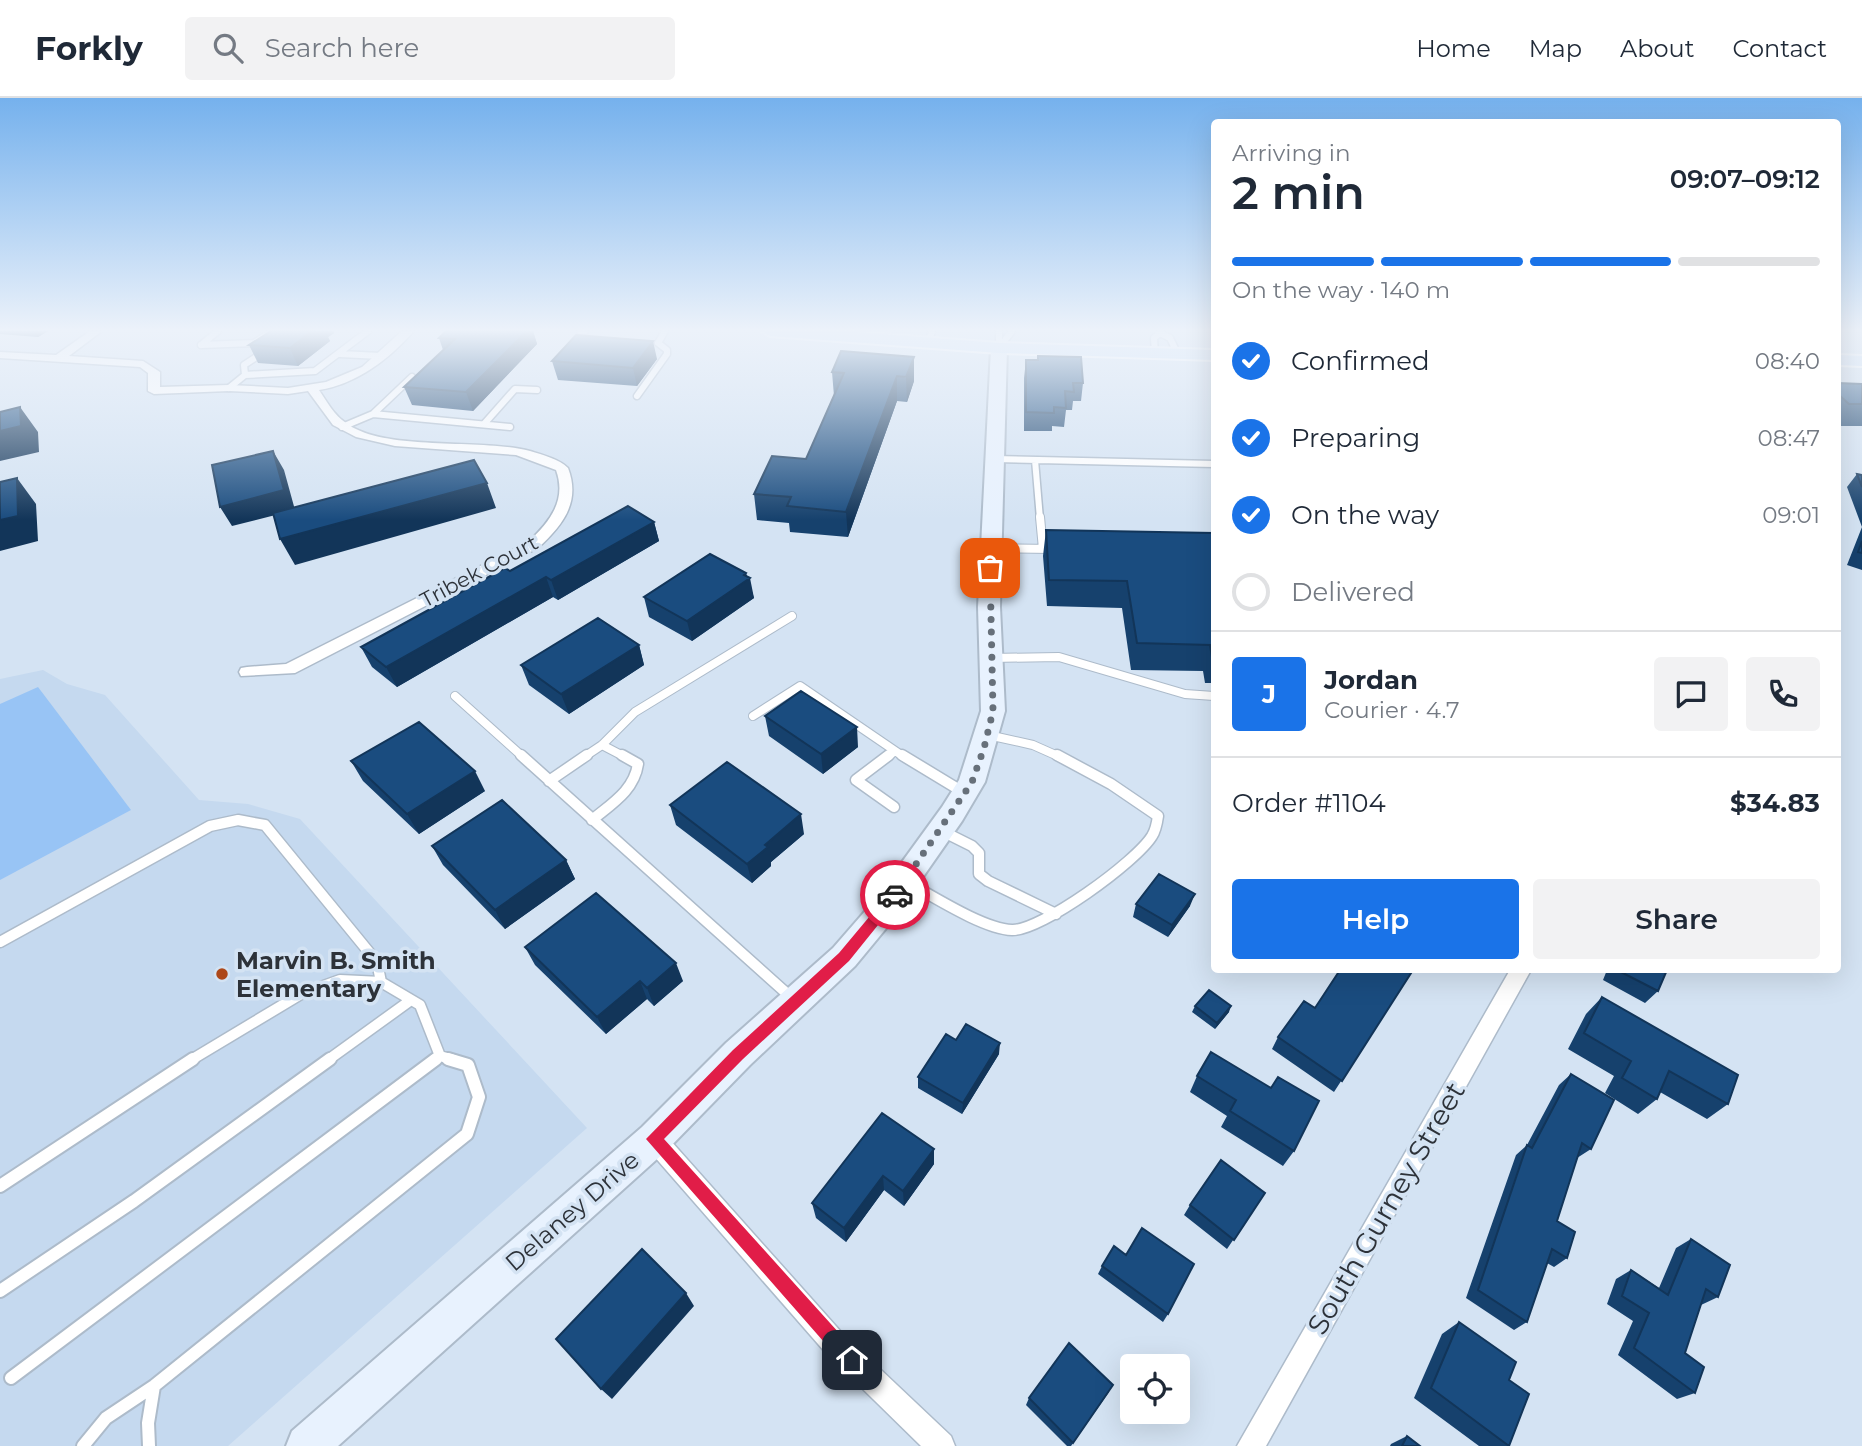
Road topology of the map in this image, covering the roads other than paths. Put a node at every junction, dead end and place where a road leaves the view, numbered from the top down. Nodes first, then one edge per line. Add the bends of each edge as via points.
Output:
1 (317, 394) edge
2 (394, 394) edge
3 (511, 394) edge
4 (1000, 394) edge
5 (373, 414) junction
6 (484, 425) junction
7 (342, 426) junction
8 (510, 427) dead end
9 (995, 459) junction
10 (1035, 460) junction
11 (1211, 464) edge
12 (991, 548) junction
13 (1043, 549) junction
14 (1057, 549) edge
15 (792, 616) dead end
16 (991, 658) junction
17 (247, 672) dead end
18 (455, 696) dead end
19 (1211, 696) edge
20 (753, 716) dead end
21 (987, 734) junction
22 (602, 745) junction
23 (895, 751) junction
24 (549, 780) junction
25 (965, 793) junction
26 (894, 807) dead end
27 (592, 820) junction
28 (941, 830) junction
29 (905, 881) junction
30 (1056, 914) junction
31 (0, 942) edge
32 (1519, 973) edge
33 (381, 982) junction
34 (411, 1000) junction
35 (796, 1002) junction
36 (440, 1056) junction
37 (654, 1139) junction
38 (0, 1186) edge
39 (0, 1291) edge
40 (11, 1378) dead end
41 (154, 1386) junction
42 (83, 1446) edge
43 (149, 1446) edge
44 (307, 1446) edge
45 (941, 1446) edge
46 (1251, 1446) edge

1 - 7 street
2 - 5 lane
3 - 6 lane
4 - 9 street, Delaney Drive
5 - 6 lane
5 - 7 lane
6 - 8 lane
7 - 17 street, Tribek Court via 392,442 498,450 546,459 562,468 568,488 549,532 533,545 289,669
9 - 10 lane
9 - 12 street, Delaney Drive
10 - 11 lane
10 - 13 lane
12 - 13 lane
12 - 16 street, Delaney Drive
13 - 14 lane
15 - 22 lane via 635,712
16 - 19 lane via 1059,657 1185,694
16 - 21 street, Delaney Drive via 993,711
18 - 24 lane
20 - 23 lane via 800,686
21 - 25 street, Delaney Drive
21 - 30 lane via 1033,744 1054,754 1158,816 1150,839
22 - 24 lane
22 - 27 lane via 638,764 638,776
23 - 25 lane
23 - 26 lane via 856,780
24 - 27 lane
25 - 28 street, Delaney Drive
27 - 35 lane
28 - 29 street, Delaney Drive
28 - 30 lane via 979,853 979,874 990,884 1034,900
29 - 30 lane via 1007,930 1023,931
29 - 35 street, Delaney Drive via 844,957
31 - 33 lane via 210,826 253,820 265,825 377,962
32 - 46 street, South Gurney Street
33 - 34 lane
33 - 38 lane via 341,980 301,994 220,1041
34 - 36 lane via 420,1006
34 - 39 lane via 134,1201
35 - 37 street, Delaney Drive
36 - 40 lane
36 - 41 lane via 468,1065 479,1097 467,1134
37 - 44 street, Delaney Drive
37 - 45 street via 834,1343
41 - 42 lane via 106,1418
41 - 43 lane

